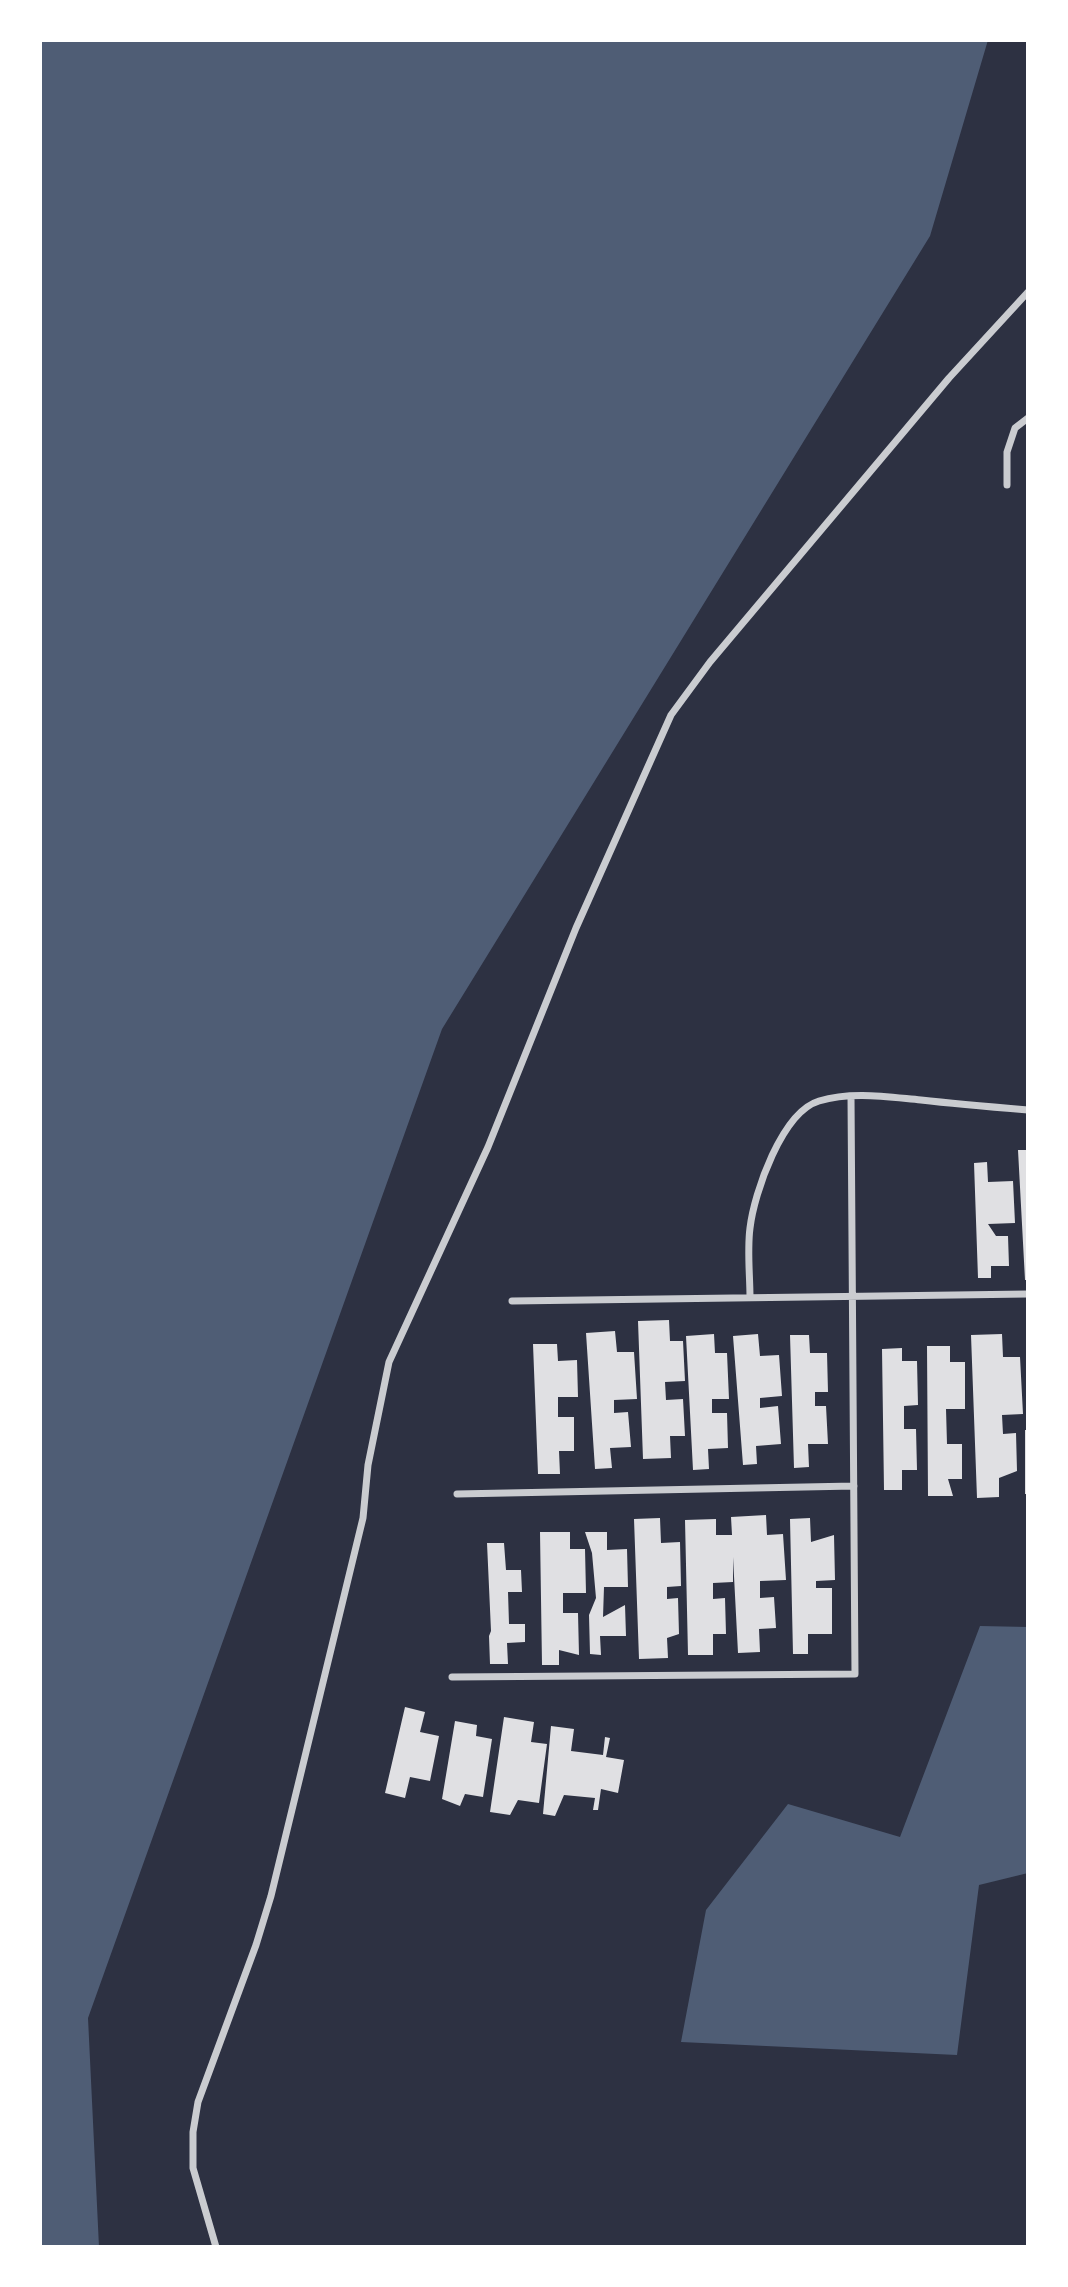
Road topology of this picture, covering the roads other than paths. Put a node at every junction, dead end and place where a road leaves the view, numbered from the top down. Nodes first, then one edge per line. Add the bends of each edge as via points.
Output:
1 (1028, 292) edge
2 (1028, 418) edge
3 (1007, 485) dead end
4 (851, 1096) junction
5 (1028, 1110) edge
6 (1028, 1294) edge
7 (852, 1297) junction
8 (750, 1298) junction
9 (512, 1301) dead end
10 (854, 1486) junction
11 (457, 1494) dead end
12 (452, 1677) dead end
13 (216, 2247) edge

1 - 13 street via 949,378 710,662 671,715 576,928 488,1147 393,1350 368,1465 363,1518 286,1840 256,1945 198,2102 193,2168
2 - 3 street via 1015,428 1007,452
4 - 5 street
4 - 7 street
4 - 8 street via 804,1109 764,1174 749,1232
6 - 7 street
7 - 8 street
7 - 10 street
8 - 9 street
10 - 11 street
10 - 12 street via 855,1674

